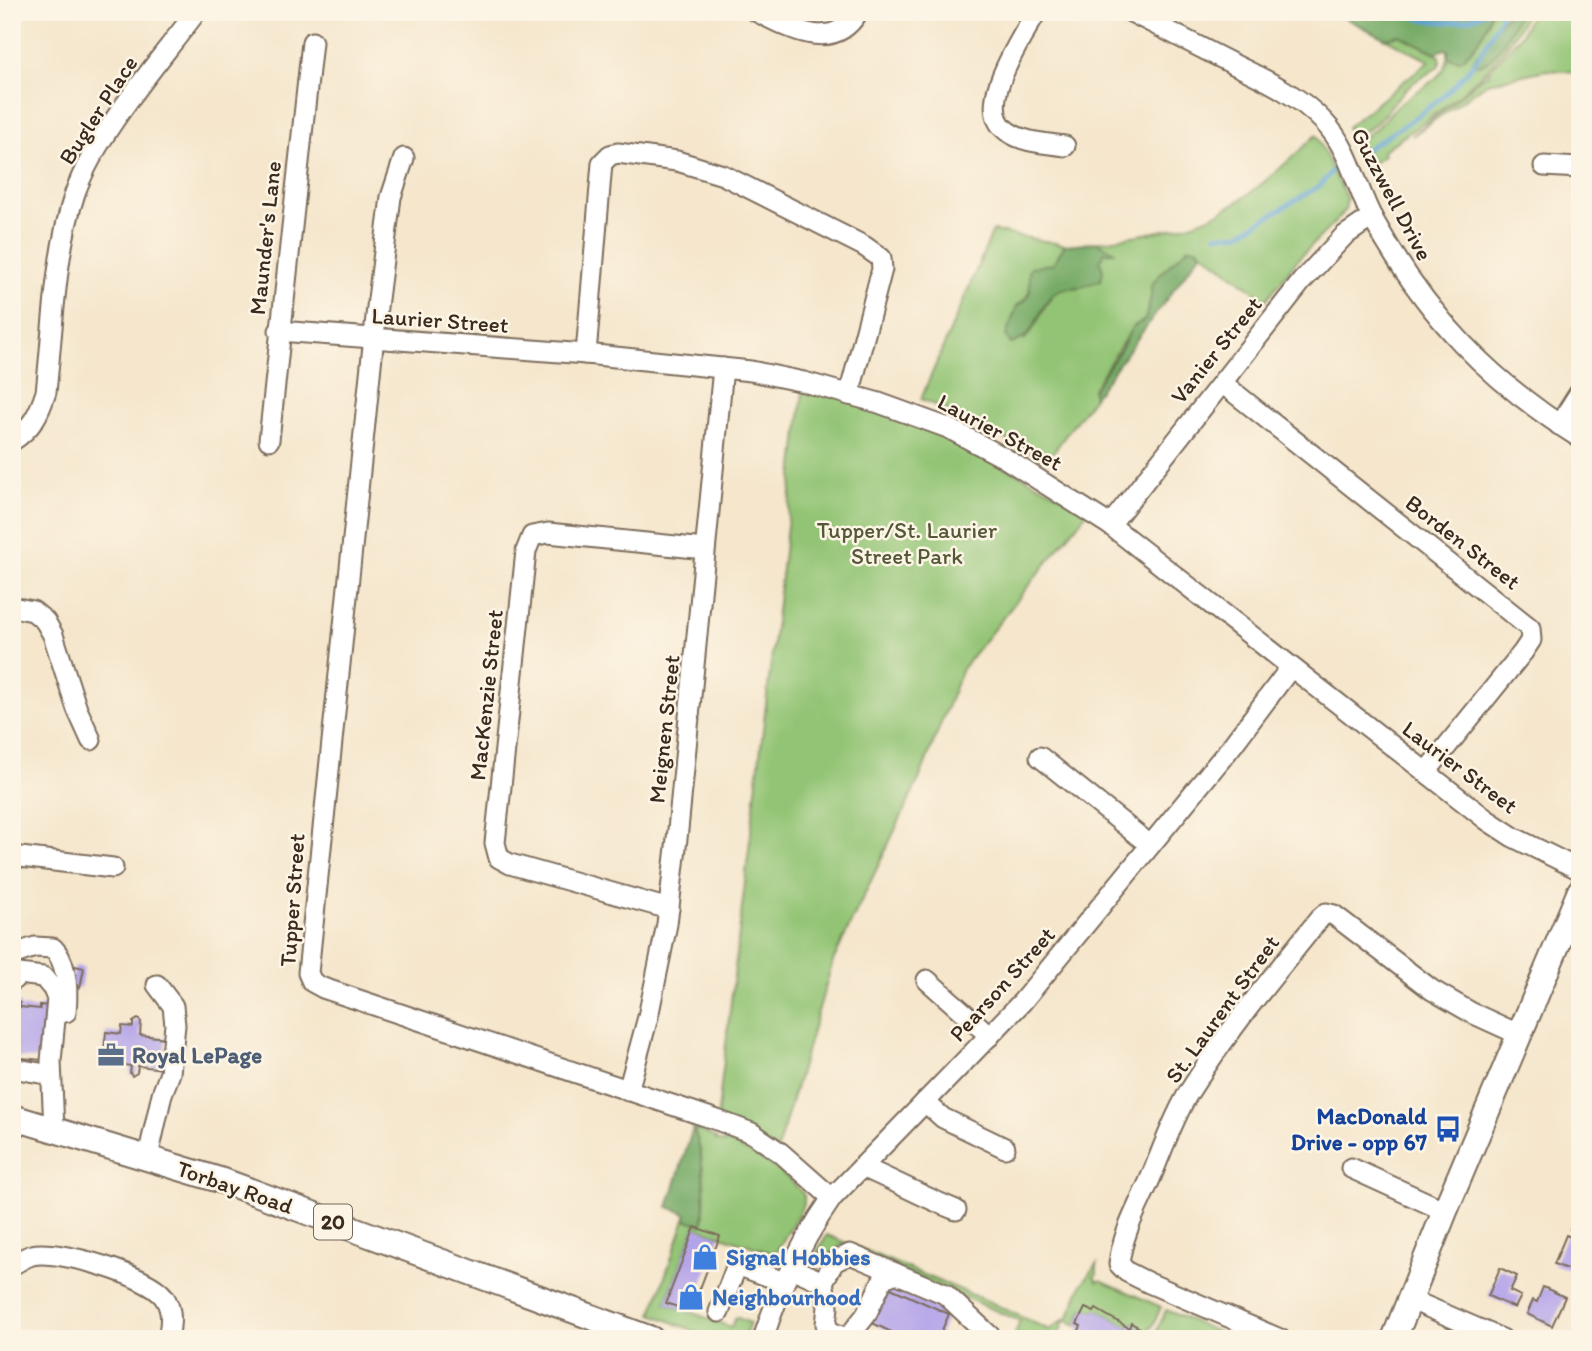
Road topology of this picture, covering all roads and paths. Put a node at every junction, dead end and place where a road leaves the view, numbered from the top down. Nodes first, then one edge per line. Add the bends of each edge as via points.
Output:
1 (197, 12) edge
2 (757, 12) edge
3 (858, 12) edge
4 (1036, 12) edge
5 (1131, 12) edge
6 (312, 42) dead end
7 (1065, 146) dead end
8 (404, 158) dead end
9 (1544, 166) dead end
10 (1580, 168) edge
11 (1372, 217) junction
12 (279, 331) junction
13 (373, 340) junction
14 (586, 354) junction
15 (723, 368) junction
16 (1222, 383) junction
17 (1580, 392) edge
18 (849, 395) junction
19 (1559, 425) junction
20 (1580, 438) edge
21 (268, 440) dead end
22 (12, 441) edge
23 (1110, 525) junction
24 (705, 549) junction
25 (12, 607) edge
26 (1291, 667) junction
27 (91, 740) dead end
28 (1040, 757) dead end
29 (1426, 772) junction
30 (1150, 845) junction
31 (12, 856) edge
32 (113, 868) dead end
33 (1580, 870) edge
34 (1580, 891) edge
35 (669, 909) junction
36 (15, 970) edge
37 (927, 980) dead end
38 (157, 985) dead end
39 (1518, 1034) junction
40 (990, 1036) junction
41 (12, 1068) edge
42 (51, 1075) junction
43 (628, 1091) junction
44 (925, 1102) junction
45 (12, 1117) edge
46 (54, 1129) junction
47 (1005, 1148) dead end
48 (148, 1157) junction
49 (862, 1167) junction
50 (1351, 1168) dead end
51 (832, 1198) junction
52 (956, 1210) dead end
53 (1445, 1211) junction
54 (12, 1265) edge
55 (895, 1273) junction
56 (787, 1275) junction
57 (823, 1282) junction
58 (1409, 1299) junction
59 (719, 1312) dead end
60 (975, 1324) edge
61 (839, 1337) edge
62 (168, 1339) edge
63 (651, 1339) edge
64 (763, 1339) edge
65 (993, 1339) edge
66 (1280, 1339) edge
67 (1394, 1339) edge
68 (1502, 1339) edge

1 - 22 street, Bugler Place via 110,129 76,191 64,233 46,392 38,417
2 - 3 street via 828,36 846,27
4 - 7 street via 995,93 995,114 1004,130 1024,140
5 - 11 street, Guzzwell Drive via 1307,105 1336,136
6 - 12 street, Maunder's Lane
8 - 13 street via 391,197
9 - 10 street
11 - 16 street, Vanier Street via 1322,258
11 - 19 street, Guzzwell Drive via 1407,277 1458,340 1509,388
12 - 13 street, Laurier Street
12 - 21 street, Maunder's Lane
13 - 14 street, Laurier Street
13 - 43 street, Tupper Street via 308,973 312,982 323,988
14 - 15 street, Laurier Street
14 - 18 street via 602,163 618,153 677,161 723,175 881,258
15 - 18 street, Laurier Street via 778,376
15 - 24 street, Meignen Street
16 - 23 street, Vanier Street
16 - 29 street, Borden Street via 1530,628 1531,640 1523,652
17 - 19 street
18 - 23 street, Laurier Street via 972,439
19 - 20 street, Guzzwell Drive
23 - 26 street, Laurier Street
24 - 35 street, Meignen Street
24 - 35 street, MacKenzie Street via 548,533 531,536 496,829 499,858 510,864
25 - 27 street via 33,611 45,621
26 - 29 street, Laurier Street
26 - 30 street, Pearson Street
28 - 30 street
29 - 33 street, Laurier Street via 1504,831
30 - 40 street, Pearson Street
31 - 32 street
34 - 39 main road
35 - 43 street, Meignen Street
36 - 42 street via 43,977 57,999
36 - 42 street via 35,947 53,948 60,956 67,997 60,1067
37 - 40 street
38 - 48 street via 173,1006 175,1025 170,1073
39 - 53 main road
39 - 66 street, St. Laurent Street via 1432,990 1334,915 1326,913 1320,918 1288,958 1187,1095 1130,1225 1119,1264 1138,1278
40 - 44 street, Pearson Street
41 - 42 street
42 - 46 street
43 - 51 street, Tupper Street via 752,1133
44 - 47 street via 943,1118
44 - 49 street, Pearson Street
45 - 46 main road, Torbay Road / 20
46 - 48 main road, Torbay Road / 20
48 - 63 main road, Torbay Road / 20
49 - 51 street, Pearson Street
49 - 52 street
50 - 53 street
51 - 56 street, Pearson Street via 810,1228
53 - 58 main road
54 - 62 street via 32,1255 50,1254 137,1278 164,1297 170,1311
55 - 57 street via 849,1254 834,1262
55 - 60 street via 945,1294
55 - 61 street via 883,1279 866,1315
56 - 57 street
56 - 59 street via 737,1265
56 - 64 street, Pearson Street
57 - 61 street via 826,1324
58 - 67 main road
58 - 68 street
60 - 65 street

